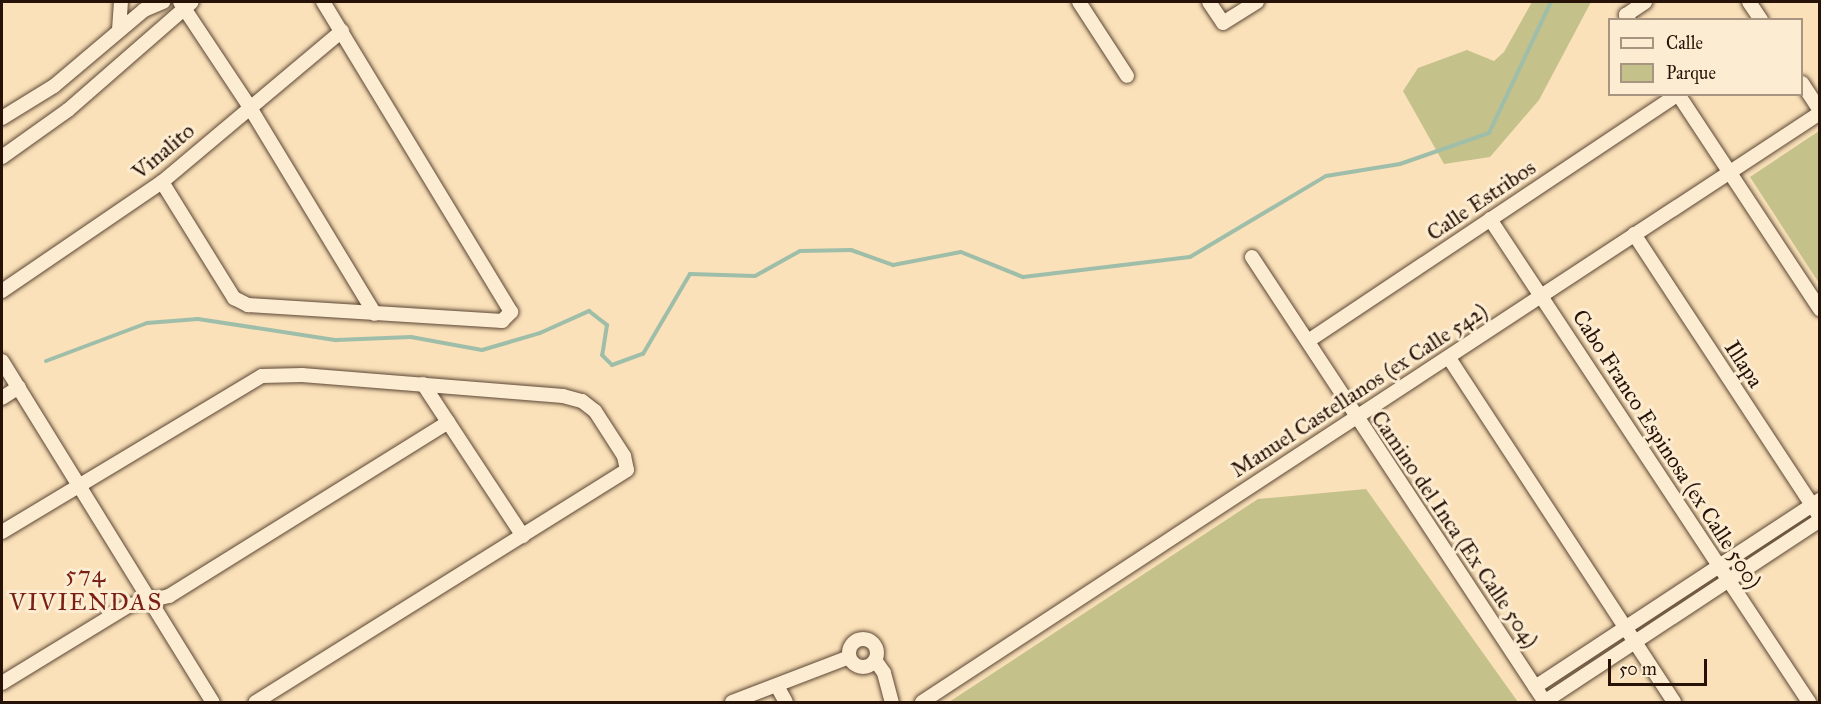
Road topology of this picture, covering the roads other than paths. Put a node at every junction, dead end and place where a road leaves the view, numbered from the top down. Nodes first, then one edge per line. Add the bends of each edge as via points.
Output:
1 (121, 2) edge
2 (164, 2) edge
3 (323, 2) edge
4 (1079, 2) edge
5 (1209, 2) edge
6 (1257, 2) edge
7 (1646, 2) edge
8 (1749, 2) edge
9 (186, 3) edge
10 (1627, 17) edge
11 (1760, 18) edge
12 (119, 30) junction
13 (342, 31) junction
14 (1127, 76) dead end
15 (1803, 85) edge
16 (1675, 96) edge
17 (1679, 96) edge
18 (249, 106) junction
19 (1820, 112) edge
20 (2, 118) edge
21 (2, 158) edge
22 (1728, 170) junction
23 (162, 182) junction
24 (1490, 219) junction
25 (1634, 234) junction
26 (1252, 257) dead end
27 (2, 291) edge
28 (1540, 296) junction
29 (1820, 309) edge
30 (375, 314) junction
31 (1308, 341) junction
32 (1449, 358) junction
33 (2, 361) edge
34 (423, 384) junction
35 (20, 387) junction
36 (2, 398) edge
37 (1357, 420) junction
38 (448, 422) junction
39 (78, 487) junction
40 (1818, 511) edge
41 (2, 532) edge
42 (523, 536) junction
43 (1719, 566) junction
44 (1728, 580) junction
45 (149, 598) junction
46 (1626, 628) junction
47 (1634, 641) junction
48 (849, 657) junction
49 (875, 660) junction
50 (2, 683) edge
51 (783, 684) junction
52 (1535, 687) junction
53 (213, 702) edge
54 (256, 702) edge
55 (732, 702) edge
56 (786, 702) edge
57 (892, 702) edge
58 (922, 702) edge
59 (1544, 702) edge
60 (1674, 702) edge
61 (1809, 702) edge

1 - 12 street
2 - 12 street via 144,10
3 - 13 street
4 - 14 street
5 - 6 street via 1222,23
7 - 10 street
8 - 11 street
9 - 18 street
9 - 21 street via 68,110
12 - 20 street via 54,86
13 - 18 street, Vinalito
13 - 30 street via 510,312 502,321
15 - 19 street
16 - 24 street, Calle Estribos
17 - 22 street
18 - 23 street, Vinalito
18 - 30 street
19 - 22 street, Manuel Castellanos (ex Calle 542)
22 - 25 street, Manuel Castellanos (ex Calle 542)
22 - 29 street
23 - 27 street, Vinalito
23 - 30 street via 234,298 248,304
24 - 28 street, Cabo Franco Espinosa (ex Calle 500)
24 - 31 street, Calle Estribos
25 - 28 street, Manuel Castellanos (ex Calle 542)
25 - 40 street, Illapa
26 - 31 street, Camino del Inca (Ex Calle 504)
28 - 32 street, Manuel Castellanos (ex Calle 542)
28 - 43 street, Cabo Franco Espinosa (ex Calle 500)
31 - 37 street, Camino del Inca (Ex Calle 504)
32 - 37 street, Manuel Castellanos (ex Calle 542)
32 - 46 street
33 - 35 street
34 - 38 street
34 - 39 street via 279,373 262,376
34 - 42 street via 563,396 582,401 595,411 624,456 627,470
35 - 36 street
35 - 39 street
37 - 52 street, Camino del Inca (Ex Calle 504)
37 - 58 street, Manuel Castellanos (ex Calle 542) via 1095,586
38 - 42 street
38 - 45 street via 169,596
39 - 41 street
39 - 45 street
40 - 43 street
40 - 44 street
42 - 54 street
43 - 44 street, Cabo Franco Espinosa (ex Calle 500)
43 - 46 street
44 - 47 street
44 - 61 street, Cabo Franco Espinosa (ex Calle 500)
45 - 50 street via 130,605
45 - 53 street
46 - 47 street
46 - 52 street
47 - 59 street
47 - 60 street
48 - 49 street via 859,667
48 - 49 street via 852,644 864,639 875,647
48 - 51 street
49 - 57 street via 884,673
51 - 55 street
51 - 56 street
52 - 59 street, Camino del Inca (Ex Calle 504)

